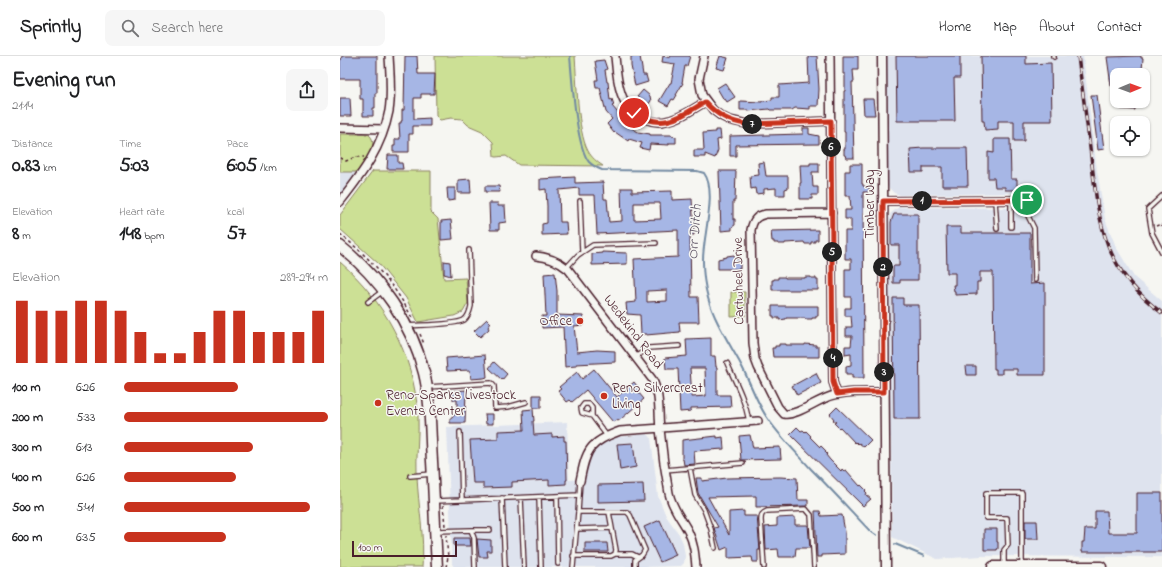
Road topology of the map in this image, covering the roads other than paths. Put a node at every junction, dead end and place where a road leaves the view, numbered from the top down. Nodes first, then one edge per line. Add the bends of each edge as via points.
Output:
1 (389, 56) edge
2 (615, 56) edge
3 (704, 56) edge
4 (830, 56) edge
5 (882, 56) edge
6 (705, 102) junction
7 (831, 121) junction
8 (340, 128) edge
9 (384, 129) junction
10 (1162, 196) edge
11 (1027, 200) joint
12 (580, 201) dead end
13 (883, 201) junction
14 (995, 201) junction
15 (1010, 201) junction
16 (340, 202) edge
17 (832, 213) junction
18 (1011, 227) dead end
19 (997, 229) dead end
20 (656, 243) dead end
21 (340, 246) edge
22 (469, 250) dead end
23 (582, 252) junction
24 (1162, 252) edge
25 (536, 256) dead end
26 (566, 268) junction
27 (1035, 280) dead end
28 (384, 290) junction
29 (368, 302) dead end
30 (406, 326) junction
31 (679, 346) dead end
32 (636, 357) junction
33 (727, 363) dead end
34 (426, 387) junction
35 (884, 392) junction
36 (837, 394) junction
37 (526, 402) dead end
38 (592, 416) dead end
39 (758, 421) dead end
40 (749, 422) junction
41 (660, 428) junction
42 (460, 432) dead end
43 (607, 436) junction
44 (743, 463) dead end
45 (690, 468) junction
46 (665, 470) junction
47 (432, 474) junction
48 (410, 476) dead end
49 (580, 481) joint
50 (579, 495) junction
51 (558, 496) junction
52 (539, 497) junction
53 (502, 498) junction
54 (521, 498) junction
55 (462, 500) junction
56 (434, 501) junction
57 (578, 512) junction
58 (608, 512) junction
59 (577, 528) junction
60 (611, 528) junction
61 (471, 530) junction
62 (490, 530) dead end
63 (435, 532) junction
64 (715, 548) dead end
65 (615, 554) junction
66 (573, 556) junction
67 (638, 557) junction
68 (558, 564) dead end
69 (1022, 566) edge
70 (436, 567) edge
71 (475, 567) edge
72 (506, 567) edge
73 (524, 567) edge
74 (541, 567) edge
75 (573, 567) edge
76 (634, 567) edge
77 (696, 567) edge
78 (764, 567) edge
79 (814, 567) edge
80 (886, 567) edge
81 (993, 567) edge
82 (1004, 567) edge
83 (1012, 567) edge
84 (1054, 567) edge
85 (1077, 567) edge
86 (1101, 567) edge

1 - 9 street via 390,99
2 - 6 street via 623,100 628,108 642,118 667,121
3 - 6 street via 699,79
4 - 7 street
5 - 13 street, Timber Way
6 - 7 street via 721,116 738,123
7 - 17 street
8 - 9 street
9 - 16 street via 370,162
10 - 24 lane via 1148,209 1152,233
11 - 15 street
11 - 27 lane via 1028,216 1034,228
12 - 23 lane
13 - 14 street
13 - 35 street, Timber Way
14 - 15 street
14 - 19 lane
15 - 18 lane
17 - 36 street via 833,382
17 - 36 street, Cartwheel Drive via 766,214 756,217 752,225 753,352 758,367 784,414 793,414
20 - 23 lane via 593,245
21 - 28 main road via 369,271
22 - 30 lane via 471,306 466,318 458,322
23 - 26 lane
25 - 26 street, Wedekind Road via 547,257
26 - 32 street, Wedekind Road
28 - 29 lane
28 - 30 main road
30 - 34 main road via 424,372
31 - 32 lane via 649,348
32 - 41 street, Wedekind Road via 656,386
33 - 40 lane via 742,393
34 - 37 lane via 491,383 494,386 495,408
34 - 47 main road
35 - 36 street
35 - 80 street, Timber Way
38 - 43 lane
39 - 40 street
40 - 41 street
41 - 43 street via 620,431
41 - 46 street, Wedekind Road
42 - 55 lane
43 - 49 street via 592,446 584,459
44 - 45 lane
45 - 46 lane
45 - 64 lane via 695,495 704,510
46 - 77 street, Wedekind Road via 672,504 692,540
47 - 48 lane
47 - 56 main road
49 - 50 lane
50 - 51 lane
50 - 57 lane
51 - 52 lane
51 - 68 lane
52 - 54 lane
52 - 74 lane
53 - 54 lane
53 - 55 lane
53 - 72 lane
54 - 73 lane
55 - 56 lane
56 - 63 main road
57 - 58 lane
57 - 59 lane
58 - 60 lane
58 - 67 lane via 627,512 630,515 645,550
59 - 60 lane
59 - 66 lane
60 - 65 lane
61 - 62 lane
61 - 63 lane
61 - 71 lane via 474,538
63 - 70 main road
65 - 66 lane
65 - 67 lane via 632,554
66 - 75 lane
67 - 76 lane
69 - 82 lane via 1022,493 986,493 986,518 1007,518 1008,545 1004,550
69 - 83 main road
69 - 84 main road
78 - 79 lane via 761,520 763,512 806,509 811,515
81 - 82 main road
82 - 83 main road
84 - 85 main road
85 - 86 main road

